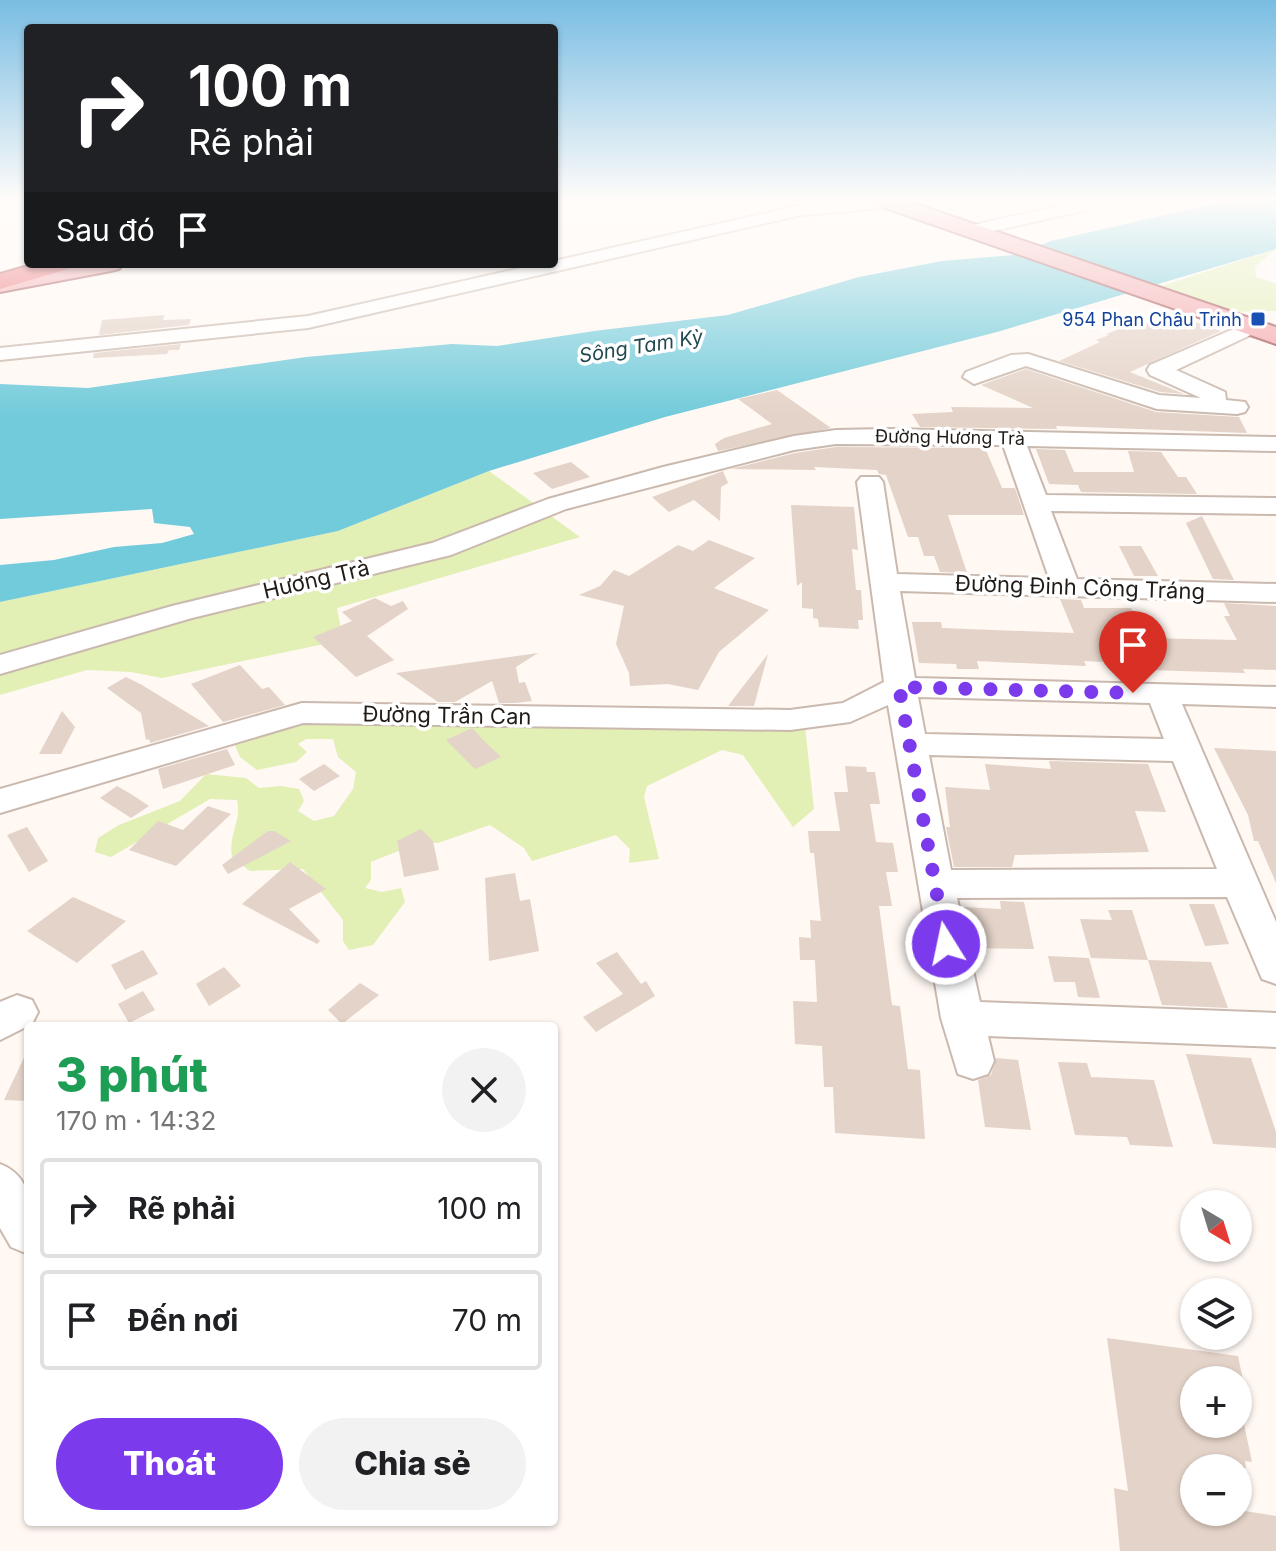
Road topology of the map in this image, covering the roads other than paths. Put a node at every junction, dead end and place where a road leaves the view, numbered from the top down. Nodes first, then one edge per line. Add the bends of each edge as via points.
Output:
1 (37, 271) edge
2 (68, 271) edge
3 (515, 271) edge
4 (537, 271) edge
5 (1090, 271) edge
6 (521, 275) junction
7 (0, 283) edge
8 (1264, 331) edge
9 (0, 354) edge
10 (974, 377) dead end
11 (1262, 427) edge
12 (1012, 438) junction
13 (870, 482) dead end
14 (628, 483) joint
15 (1036, 503) junction
16 (1276, 506) edge
17 (884, 582) junction
18 (1066, 587) junction
19 (1276, 593) edge
20 (0, 665) edge
21 (899, 687) junction
22 (1162, 694) junction
23 (1276, 697) edge
24 (910, 744) junction
25 (1185, 750) junction
26 (0, 801) edge
27 (1241, 883) junction
28 (935, 884) junction
29 (1276, 968) edge
30 (962, 1018) junction
31 (1276, 1030) edge
32 (973, 1061) dead end
33 (0, 1185) edge
34 (24, 1224) edge

1 - 7 highway
2 - 7 main road
3 - 6 street
4 - 6 street
5 - 8 main road
6 - 9 street via 283,326
8 - 11 street via 1158,370
10 - 11 street via 1028,360 1157,402
11 - 12 street, Đường Hương Trà
12 - 14 street, Đường Hương Trà via 825,438
12 - 15 street
13 - 17 street
14 - 20 street, Hương Trà via 441,549 182,612
15 - 16 street
15 - 18 street
17 - 18 street, Đường Đinh Công Tráng
17 - 21 street
18 - 19 street, Đường Đinh Công Tráng
21 - 22 street
21 - 24 street
21 - 26 street, Đường Trần Can via 850,712 790,720 302,713
22 - 23 street
22 - 25 street
24 - 25 street
24 - 28 street
25 - 27 street
27 - 28 street
27 - 29 street
28 - 30 street
30 - 31 street
30 - 32 street
33 - 34 street

